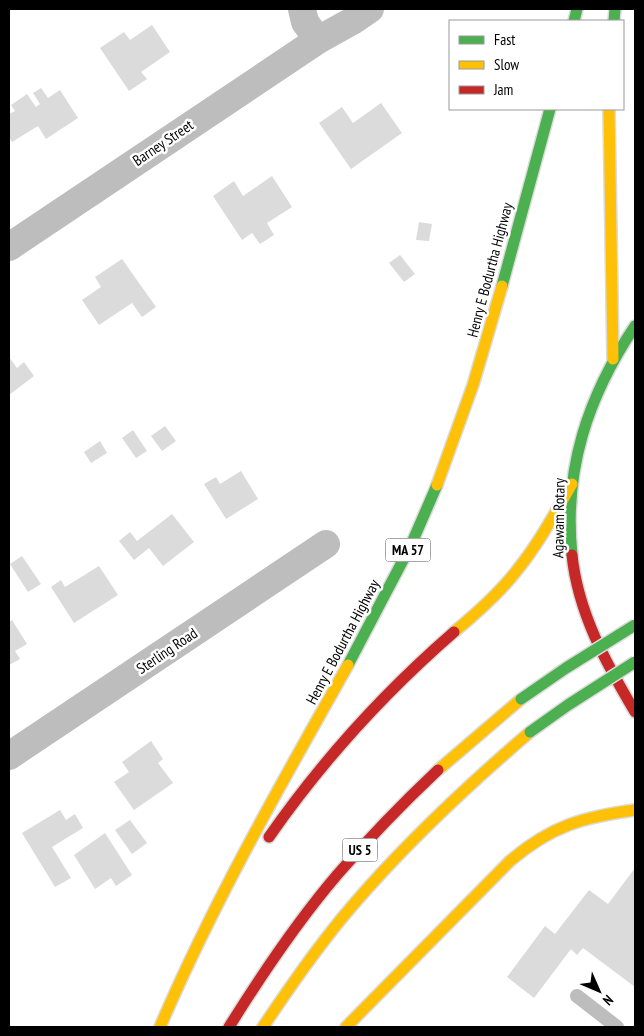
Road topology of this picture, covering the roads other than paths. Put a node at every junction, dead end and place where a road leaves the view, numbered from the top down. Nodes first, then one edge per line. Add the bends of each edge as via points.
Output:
1 (302, 9) edge
2 (370, 9) edge
3 (318, 40) junction
4 (550, 110) edge
5 (609, 110) edge
6 (9, 247) edge
7 (635, 326) edge
8 (612, 360) junction
9 (572, 484) junction
10 (326, 544) dead end
11 (635, 625) edge
12 (635, 662) edge
13 (635, 712) edge
14 (9, 756) edge
15 (635, 810) edge
16 (264, 845) dead end
17 (248, 869) dead end
18 (189, 960) junction
19 (576, 996) dead end
20 (160, 1027) edge
21 (229, 1027) edge
22 (263, 1027) edge
23 (346, 1027) edge
24 (617, 1027) edge

1 - 3 street via 305,22
2 - 3 street, Barney Street
3 - 6 street, Barney Street
4 - 18 highway, Henry E Bodurtha Highway / MA 57 via 479,367 430,502 368,630 261,819
5 - 8 highway
7 - 8 highway, Agawam Rotary
8 - 9 highway, Agawam Rotary via 586,420
9 - 13 highway, Agawam Rotary via 570,528 579,590 595,639
9 - 16 highway via 516,571 358,726 305,788
10 - 14 street, Sterling Road
11 - 21 highway, US 5, bridge via 522,699 485,728 414,794 337,875 274,958
12 - 22 highway, US 5, bridge via 530,732 456,795 334,926
15 - 23 highway via 571,822 529,845
17 - 18 highway
18 - 20 highway, Henry E Bodurtha Highway / MA 57
19 - 24 lane

